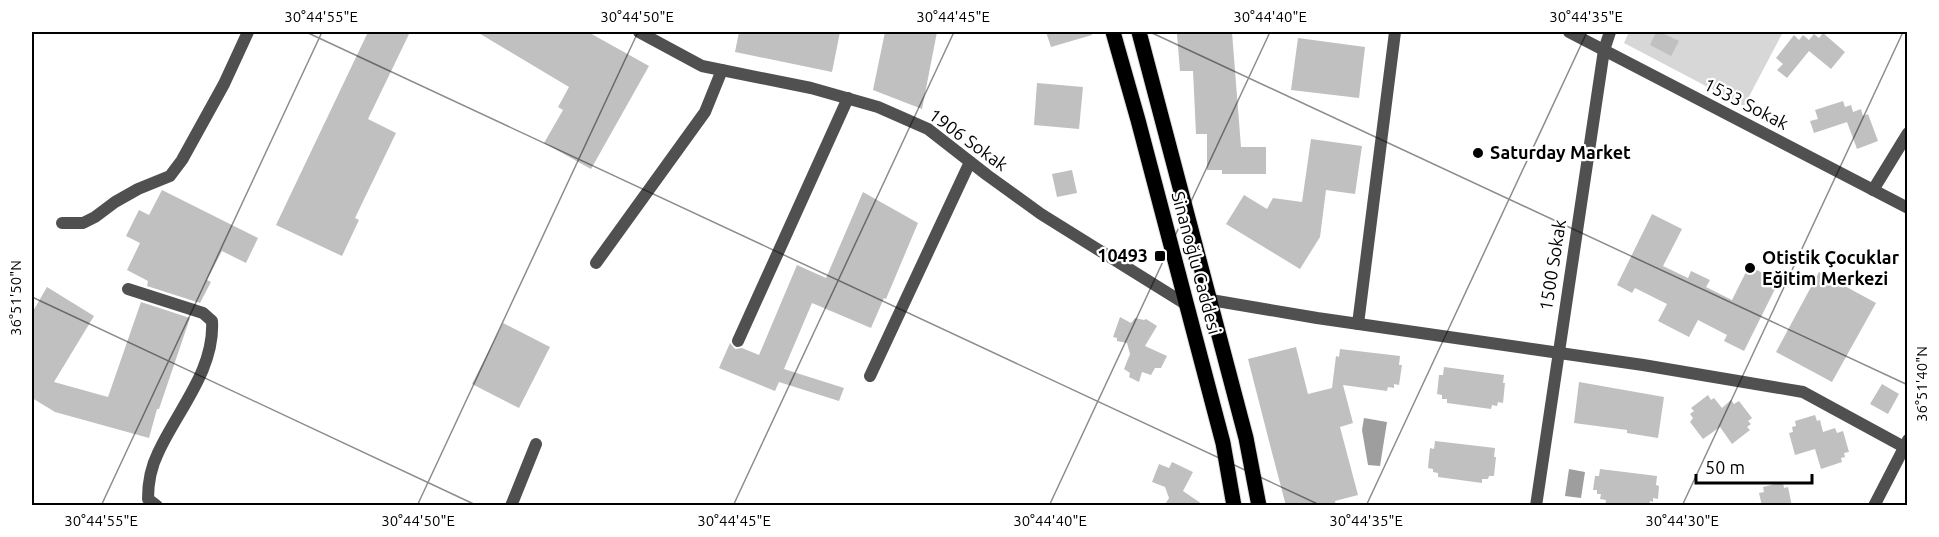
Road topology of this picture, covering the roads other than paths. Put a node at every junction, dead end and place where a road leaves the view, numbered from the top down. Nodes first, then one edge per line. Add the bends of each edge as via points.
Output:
1 (248, 32) edge
2 (639, 32) edge
3 (1113, 32) edge
4 (1139, 32) edge
5 (1395, 32) edge
6 (1569, 32) edge
7 (1610, 32) edge
8 (1604, 50) junction
9 (722, 70) junction
10 (848, 98) junction
11 (1908, 133) edge
12 (970, 162) junction
13 (1873, 190) junction
14 (1908, 208) edge
15 (62, 223) dead end
16 (596, 263) dead end
17 (128, 289) dead end
18 (1211, 300) junction
19 (1187, 305) junction
20 (1358, 324) junction
21 (738, 341) dead end
22 (1558, 353) junction
23 (870, 376) dead end
24 (1906, 443) edge
25 (536, 444) dead end
26 (156, 506) edge
27 (511, 506) edge
28 (1234, 506) edge
29 (1259, 506) edge
30 (1536, 506) edge
31 (1874, 506) edge

1 - 15 street via 224,84 170,176 138,189 95,218 83,223
2 - 9 street, 1906 Sokak via 702,66
3 - 19 main road, Si̇nanoğlu Caddesi
4 - 18 main road, Si̇nanoğlu Caddesi
5 - 20 street
6 - 8 street, 1533 Sokak
7 - 8 street, 1500 Sokak
8 - 13 street, 1533 Sokak
8 - 22 street, 1500 Sokak
9 - 10 street, 1906 Sokak
9 - 16 street via 705,112
10 - 12 street, 1906 Sokak via 928,129
10 - 21 street
11 - 13 street
12 - 19 street, 1906 Sokak via 1041,214
12 - 23 street
13 - 14 street, 1533 Sokak
17 - 26 street via 203,313 212,321 213,338 206,362 157,454 148,482 148,499
18 - 20 street
18 - 29 main road, Si̇nanoğlu Caddesi
19 - 28 main road, Si̇nanoğlu Caddesi
20 - 22 street
22 - 24 street via 1803,392
22 - 30 street, 1500 Sokak
24 - 31 street
25 - 27 street

